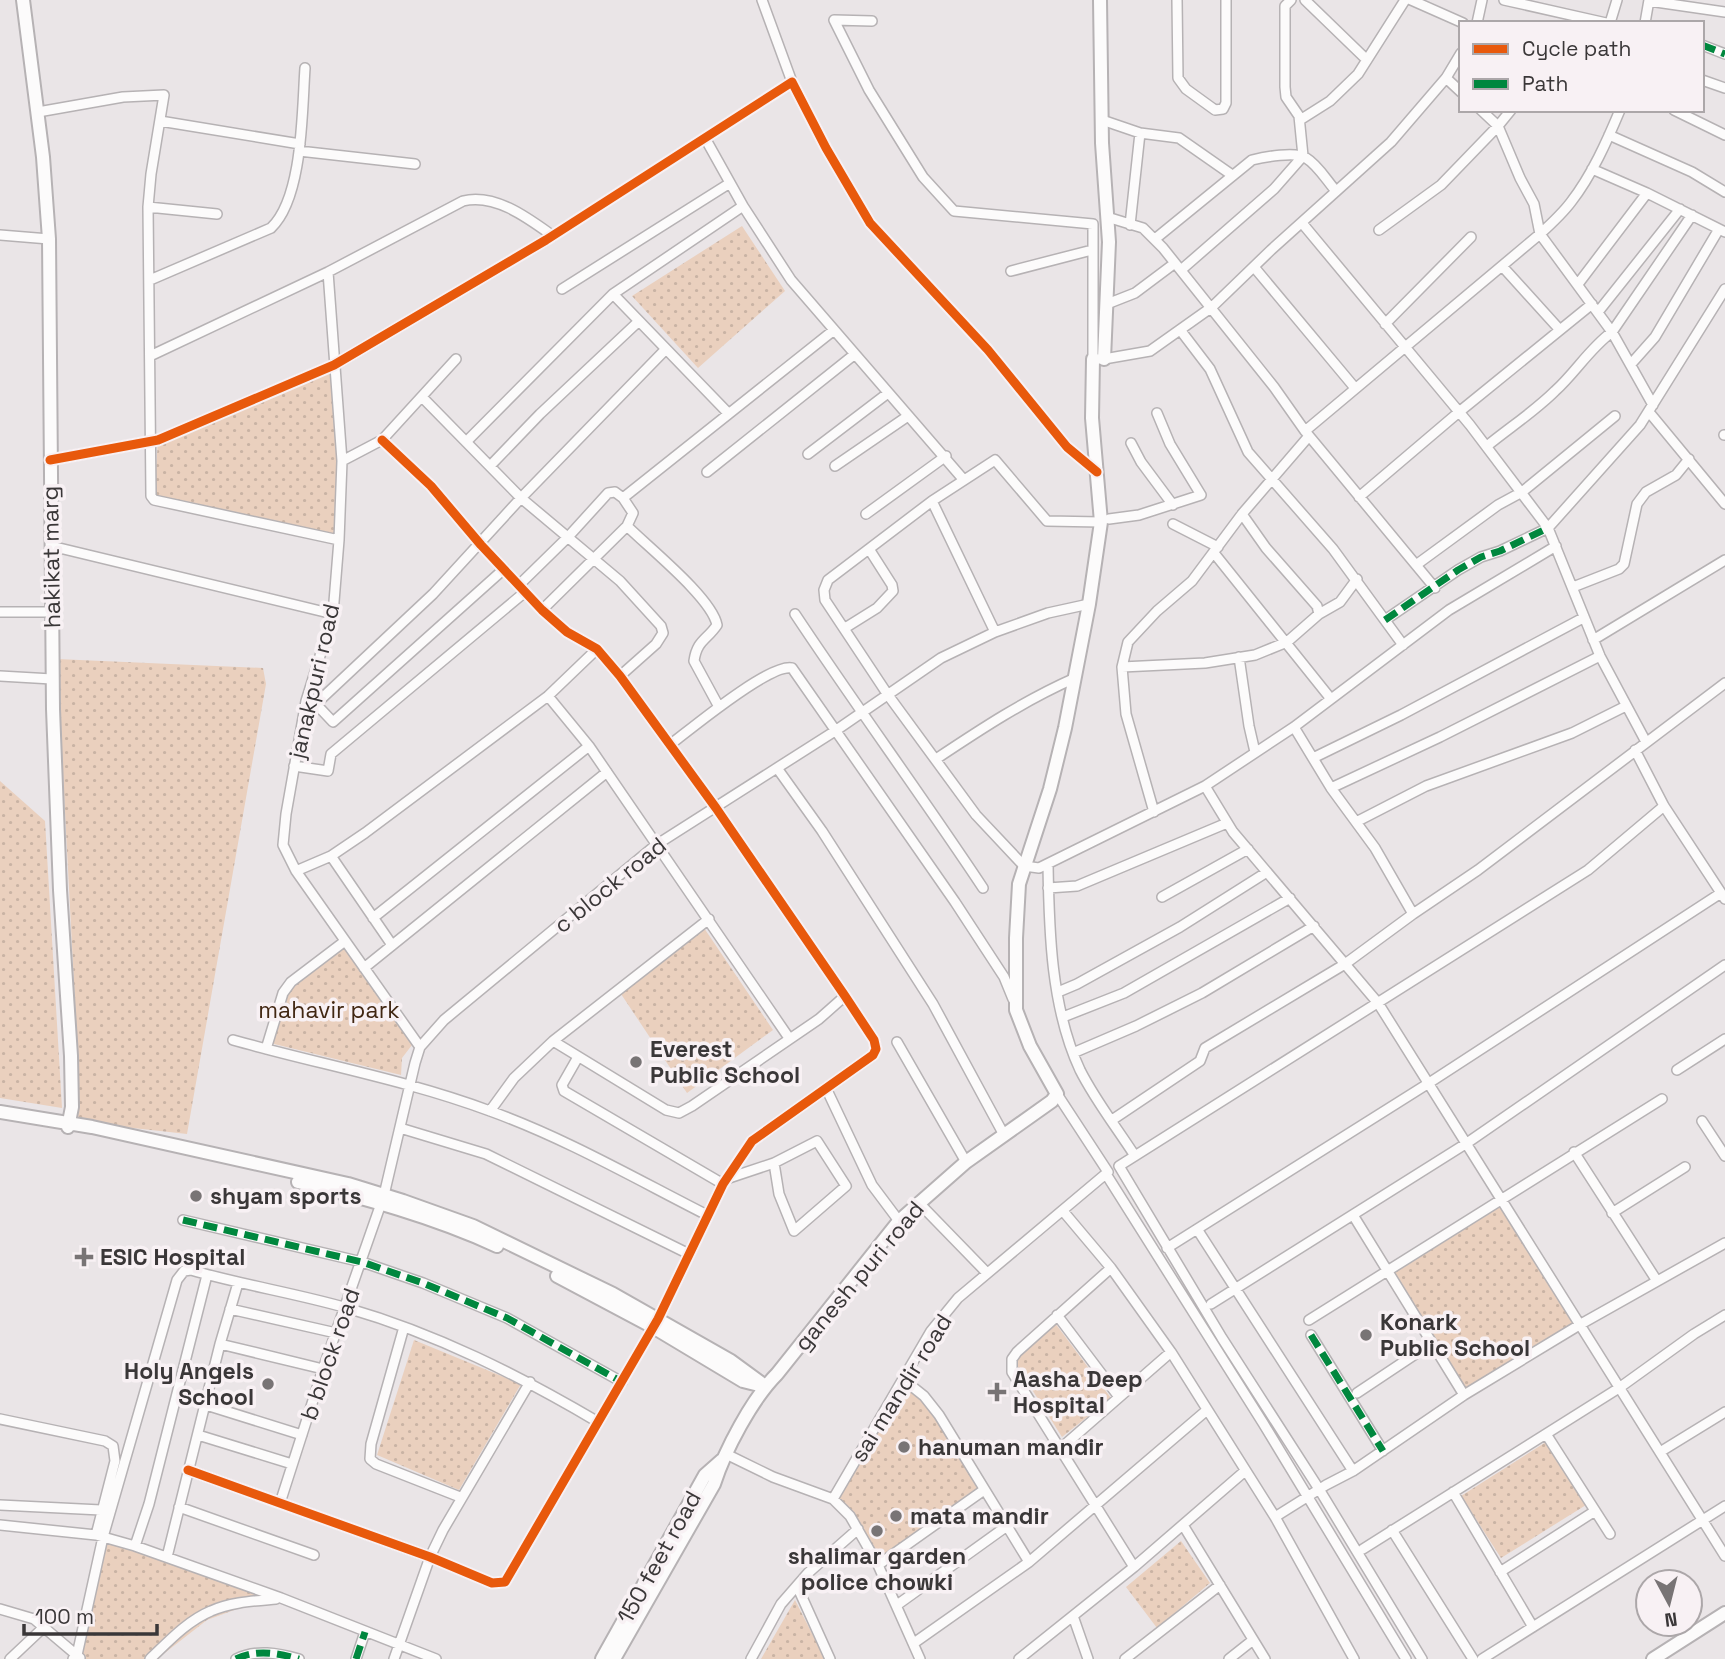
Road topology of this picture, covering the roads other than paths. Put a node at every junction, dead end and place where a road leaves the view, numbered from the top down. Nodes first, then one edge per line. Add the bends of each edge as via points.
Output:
1 (23, 0) edge
2 (762, 0) edge
3 (1100, 0) edge
4 (1177, 0) edge
5 (1226, 0) edge
6 (1291, 0) edge
7 (1305, 0) edge
8 (1408, 0) edge
9 (1482, 0) edge
10 (1504, 0) edge
11 (1617, 0) edge
12 (1649, 0) edge
13 (1725, 12) edge
14 (1477, 20) edge
15 (872, 21) dead end
16 (1459, 21) edge
17 (1599, 21) edge
18 (1609, 21) edge
19 (1645, 21) edge
20 (1704, 46) edge
21 (1725, 54) edge
22 (1459, 56) edge
23 (1367, 60) junction
24 (305, 68) dead end
25 (1446, 78) junction
26 (1704, 81) edge
27 (792, 82) junction
28 (1725, 88) edge
29 (1459, 90) edge
30 (38, 112) junction
31 (1483, 112) edge
32 (1509, 112) edge
33 (1619, 112) edge
34 (1678, 112) edge
35 (1102, 120) junction
36 (1300, 120) junction
37 (160, 121) junction
38 (1498, 126) junction
39 (1140, 133) junction
40 (1609, 135) junction
41 (1725, 135) edge
42 (705, 138) junction
43 (300, 148) junction
44 (1303, 156) junction
45 (415, 164) dead end
46 (1592, 169) junction
47 (1232, 175) junction
48 (730, 183) junction
49 (1336, 191) junction
50 (1725, 192) edge
51 (1647, 193) junction
52 (743, 206) junction
53 (148, 207) junction
54 (1680, 209) junction
55 (217, 214) dead end
56 (1692, 215) junction
57 (1107, 217) junction
58 (1301, 223) junction
59 (1130, 225) junction
60 (1379, 230) dead end
61 (1722, 230) edge
62 (1540, 234) junction
63 (0, 235) edge
64 (553, 236) junction
65 (1471, 237) dead end
66 (49, 239) junction
67 (1154, 239) junction
68 (1092, 250) junction
69 (1178, 266) junction
70 (1502, 266) junction
71 (1254, 267) junction
72 (1011, 271) dead end
73 (328, 272) junction
74 (150, 280) junction
75 (1578, 284) junction
76 (562, 289) dead end
77 (1725, 289) edge
78 (613, 294) junction
79 (1107, 304) junction
80 (1212, 307) junction
81 (1595, 308) junction
82 (639, 321) junction
83 (1385, 324) junction
84 (834, 330) junction
85 (1560, 330) junction
86 (1181, 331) junction
87 (1612, 332) junction
88 (1404, 347) junction
89 (666, 349) junction
90 (855, 354) junction
91 (150, 356) junction
92 (456, 359) dead end
93 (1098, 359) junction
94 (334, 365) junction
95 (1631, 365) junction
96 (1355, 388) junction
97 (888, 393) junction
98 (422, 397) junction
99 (1651, 409) junction
100 (1459, 412) junction
101 (728, 413) junction
102 (1157, 413) dead end
103 (908, 416) junction
104 (1615, 416) dead end
105 (1307, 434) junction
106 (382, 440) junction
107 (152, 442) junction
108 (466, 442) junction
109 (1132, 443) dead end
110 (1487, 446) junction
111 (808, 454) dead end
112 (946, 456) junction
113 (1689, 459) junction
114 (50, 460) junction
115 (342, 461) junction
116 (490, 466) junction
117 (835, 466) dead end
118 (707, 472) dead end
119 (1097, 472) junction
120 (1272, 478) junction
121 (963, 479) junction
122 (1522, 492) junction
123 (1359, 497) junction
124 (522, 498) junction
125 (623, 498) junction
126 (932, 501) junction
127 (1725, 504) edge
128 (1173, 505) junction
129 (866, 513) dead end
130 (1242, 514) junction
131 (1105, 520) junction
132 (1173, 524) dead end
133 (627, 526) junction
134 (1548, 528) junction
135 (568, 537) junction
136 (339, 540) junction
137 (481, 545) junction
138 (51, 546) junction
139 (1556, 546) junction
140 (869, 549) junction
141 (1216, 550) junction
142 (594, 559) junction
143 (1725, 560) edge
144 (1416, 565) junction
145 (504, 569) junction
146 (1357, 579) junction
147 (1573, 587) junction
148 (1435, 588) junction
149 (522, 589) junction
150 (1089, 604) junction
151 (542, 610) junction
152 (0, 612) edge
153 (52, 612) junction
154 (333, 614) junction
155 (795, 614) dead end
156 (1319, 614) junction
157 (1583, 618) junction
158 (1385, 620) junction
159 (845, 628) junction
160 (995, 632) junction
161 (1593, 640) junction
162 (1287, 642) junction
163 (1403, 645) junction
164 (597, 649) junction
165 (1600, 656) junction
166 (1240, 657) junction
167 (1122, 667) junction
168 (0, 676) edge
169 (620, 676) junction
170 (1075, 678) junction
171 (52, 679) junction
172 (1725, 683) edge
173 (888, 695) junction
174 (548, 696) junction
175 (1331, 699) junction
176 (316, 704) junction
177 (1626, 706) junction
178 (719, 707) junction
179 (860, 713) junction
180 (304, 715) junction
181 (1294, 727) junction
182 (835, 731) junction
183 (1646, 742) junction
184 (671, 744) junction
185 (589, 746) junction
186 (1635, 750) junction
187 (1255, 752) junction
188 (1312, 758) junction
189 (936, 759) junction
190 (294, 766) junction
191 (776, 768) junction
192 (607, 772) junction
193 (1205, 786) junction
194 (1331, 788) junction
195 (1664, 806) junction
196 (716, 808) junction
197 (1154, 812) junction
198 (1227, 822) junction
199 (1356, 822) junction
200 (656, 845) junction
201 (1248, 849) junction
202 (331, 856) junction
203 (1024, 866) junction
204 (1043, 866) junction
205 (296, 871) junction
206 (1267, 872) junction
207 (984, 888) dead end
208 (1048, 888) junction
209 (1723, 896) edge
210 (1162, 897) dead end
211 (1290, 898) junction
212 (1413, 914) junction
213 (373, 918) junction
214 (709, 919) junction
215 (1314, 926) junction
216 (345, 941) junction
217 (392, 945) junction
218 (1345, 964) junction
219 (1725, 965) edge
220 (364, 968) junction
221 (1058, 992) junction
222 (845, 996) junction
223 (1378, 1003) junction
224 (1016, 1010) junction
225 (1063, 1017) junction
226 (789, 1038) junction
227 (1725, 1039) edge
228 (233, 1040) dead end
229 (553, 1041) junction
230 (897, 1042) dead end
231 (421, 1047) junction
232 (266, 1049) junction
233 (1073, 1053) junction
234 (578, 1057) junction
235 (1676, 1070) dead end
236 (1429, 1083) junction
237 (410, 1085) junction
238 (826, 1088) junction
239 (1057, 1094) junction
240 (1662, 1099) dead end
241 (490, 1111) junction
242 (0, 1112) edge
243 (1112, 1120) junction
244 (1702, 1121) dead end
245 (68, 1122) junction
246 (400, 1128) junction
247 (1004, 1135) junction
248 (1467, 1143) junction
249 (1574, 1152) junction
250 (1135, 1156) junction
251 (1725, 1156) edge
252 (966, 1162) junction
253 (774, 1163) junction
254 (1685, 1167) dead end
255 (1106, 1174) junction
256 (724, 1182) junction
257 (1502, 1198) junction
258 (383, 1200) junction
259 (918, 1202) junction
260 (1063, 1211) junction
261 (1612, 1213) junction
262 (707, 1215) junction
263 (1353, 1215) junction
264 (183, 1220) dead end
265 (899, 1221) junction
266 (1197, 1229) junction
267 (1725, 1243) edge
268 (1167, 1248) junction
269 (690, 1254) junction
270 (362, 1262) junction
271 (1111, 1268) junction
272 (1387, 1270) junction
273 (987, 1273) junction
274 (207, 1275) junction
275 (1657, 1281) junction
276 (238, 1283) junction
277 (1235, 1289) junction
278 (1211, 1304) dead end
279 (345, 1307) junction
280 (230, 1309) junction
281 (1057, 1315) junction
282 (1725, 1315) edge
283 (1309, 1320) dead end
284 (656, 1323) junction
285 (1581, 1324) junction
286 (404, 1327) junction
287 (336, 1333) junction
288 (1311, 1335) dead end
289 (1432, 1343) junction
290 (220, 1344) junction
291 (1171, 1352) junction
292 (323, 1369) junction
293 (904, 1380) junction
294 (530, 1382) junction
295 (622, 1382) junction
296 (765, 1386) junction
297 (1619, 1388) junction
298 (1357, 1393) dead end
299 (1464, 1395) junction
300 (1119, 1397) junction
301 (206, 1405) junction
302 (1207, 1410) junction
303 (1725, 1412) edge
304 (0, 1419) edge
305 (598, 1422) junction
306 (1546, 1434) junction
307 (198, 1435) junction
308 (302, 1435) junction
309 (1061, 1448) junction
310 (1383, 1451) junction
311 (1660, 1452) junction
312 (724, 1457) junction
313 (292, 1464) junction
314 (188, 1470) junction
315 (1245, 1471) junction
316 (1353, 1471) junction
317 (1318, 1489) junction
318 (984, 1490) junction
319 (1453, 1492) junction
320 (1307, 1496) junction
321 (460, 1497) junction
322 (833, 1499) junction
323 (280, 1503) junction
324 (0, 1505) edge
325 (1096, 1505) junction
326 (1725, 1506) edge
327 (179, 1507) junction
328 (101, 1510) junction
329 (1595, 1511) junction
330 (1275, 1517) junction
331 (1703, 1520) junction
332 (0, 1525) edge
333 (1183, 1525) junction
334 (1007, 1526) junction
335 (858, 1529) junction
336 (1392, 1530) junction
337 (1610, 1534) dead end
338 (100, 1536) junction
339 (135, 1546) junction
340 (1363, 1549) dead end
341 (314, 1555) dead end
342 (430, 1556) junction
343 (1725, 1556) edge
344 (167, 1557) junction
345 (1029, 1562) junction
346 (878, 1565) junction
347 (1134, 1567) junction
348 (1500, 1572) junction
349 (1220, 1585) junction
350 (797, 1586) junction
351 (281, 1598) junction
352 (897, 1605) junction
353 (0, 1609) edge
354 (1725, 1614) edge
355 (1073, 1616) junction
356 (44, 1627) junction
357 (1533, 1627) junction
358 (365, 1632) junction
359 (1253, 1640) junction
360 (914, 1643) junction
361 (399, 1645) junction
362 (77, 1658) edge
363 (10, 1659) edge
364 (150, 1659) edge
365 (236, 1659) edge
366 (299, 1659) edge
367 (356, 1659) edge
368 (394, 1659) edge
369 (436, 1659) edge
370 (602, 1659) edge
371 (614, 1659) edge
372 (751, 1659) edge
373 (830, 1659) edge
374 (920, 1659) edge
375 (1019, 1659) edge
376 (1088, 1659) edge
377 (1125, 1659) edge
378 (1229, 1659) edge
379 (1265, 1659) edge
380 (1354, 1659) edge
381 (1406, 1659) edge
382 (1422, 1659) edge
383 (1473, 1659) edge
384 (1482, 1659) edge
385 (1653, 1659) edge

1 - 30 street, hakikat marg
2 - 27 street
3 - 35 street
4 - 5 street via 1178,78 1215,110 1226,103
6 - 36 street via 1285,6 1285,87
7 - 23 street
8 - 16 street
8 - 23 street
9 - 14 street
10 - 17 street
11 - 18 street
12 - 13 street
12 - 19 street
15 - 68 street via 834,20 869,90 923,177 954,211 1093,224
20 - 21 street
22 - 25 street
23 - 36 street via 1330,101
24 - 43 street
25 - 29 street
25 - 49 street via 1391,142
26 - 28 street
27 - 42 street
27 - 119 street via 870,223 988,351 1067,447
30 - 37 street via 123,97 164,95
30 - 66 street, hakikat marg
31 - 38 street
32 - 38 street
33 - 40 street
34 - 41 street
35 - 39 street
35 - 57 street
36 - 44 street
37 - 43 street
37 - 53 street
38 - 60 street via 1441,185
38 - 62 street via 1534,204
39 - 47 street via 1179,138
39 - 59 street
40 - 46 street
40 - 50 street
42 - 48 street
42 - 64 street
43 - 45 street
43 - 74 street via 284,212 271,228
44 - 47 street via 1252,160
44 - 49 street
44 - 69 street via 1274,190
46 - 51 street
46 - 62 street via 1571,203
47 - 67 street
48 - 52 street
48 - 76 street
49 - 58 street
51 - 54 street
51 - 75 street
52 - 78 street
52 - 84 street via 791,280
53 - 55 street
53 - 74 street
54 - 56 street
54 - 81 street
56 - 61 street
56 - 87 street
57 - 59 street
57 - 79 street
58 - 71 street
58 - 83 street
59 - 67 street via 1143,228
61 - 95 street via 1655,337
62 - 70 street
62 - 75 street
63 - 66 street
64 - 73 street via 515,211 472,198
64 - 94 street
65 - 83 street
66 - 114 street, hakikat marg
67 - 69 street
68 - 72 street
68 - 93 street
69 - 79 street via 1135,293
69 - 80 street
70 - 85 street
70 - 88 street
71 - 80 street
71 - 96 street
73 - 91 street
73 - 94 street, janakpuri road
74 - 91 street
75 - 81 street
77 - 99 street
78 - 82 street
78 - 108 street
79 - 93 street
80 - 86 street
80 - 105 street
81 - 85 street
81 - 87 street
82 - 89 street
82 - 116 street
83 - 88 street
84 - 90 street
84 - 101 street
85 - 100 street
86 - 93 street via 1150,352
86 - 120 street via 1210,369 1248,452
87 - 95 street
87 - 110 street via 1552,394
88 - 96 street
88 - 100 street
89 - 101 street
89 - 124 street
90 - 97 street
90 - 118 street
91 - 107 street
92 - 98 street
93 - 119 street via 1092,418
94 - 107 street
94 - 115 street, janakpuri road
95 - 99 street
96 - 105 street
97 - 103 street
97 - 111 street
98 - 106 street
98 - 108 street
99 - 113 street
99 - 134 street
100 - 110 street
100 - 123 street
101 - 125 street
102 - 128 street via 1201,495
103 - 112 street
103 - 117 street
104 - 122 street
105 - 120 street
105 - 123 street
106 - 115 street
106 - 137 street
107 - 114 street
107 - 136 street via 150,490 154,500
108 - 116 street
109 - 128 street
110 - 122 street
112 - 121 street
112 - 129 street
113 - 127 street
113 - 147 street via 1676,475 1646,492 1637,504 1624,564
114 - 138 street, hakikat marg
115 - 136 street, janakpuri road
116 - 124 street
119 - 131 street
120 - 130 street
120 - 146 street
121 - 126 street
121 - 131 street via 995,460 1047,521
122 - 134 street
122 - 144 street
123 - 144 street
124 - 135 street
124 - 137 street
125 - 133 street via 632,513
125 - 135 street via 608,493
126 - 140 street
126 - 160 street
128 - 131 street
130 - 141 street
130 - 156 street
131 - 150 street
132 - 141 street
133 - 142 street
133 - 178 street via 699,595 716,618 717,625 701,642 694,662
134 - 139 street
134 - 148 street via 1481,557
135 - 142 street
135 - 149 street
136 - 154 street, janakpuri road
137 - 145 street
137 - 176 street
138 - 153 street, hakikat marg
138 - 154 street
139 - 147 street
139 - 163 street via 1449,610
140 - 159 street via 828,580 824,590 825,600
140 - 159 street via 894,591
141 - 162 street
141 - 167 street via 1192,581 1128,642
142 - 151 street
142 - 169 street via 655,618 663,633
143 - 161 street
144 - 148 street
145 - 149 street
145 - 176 street via 333,722
146 - 156 street via 1340,602
146 - 158 street
147 - 157 street
148 - 158 street
149 - 151 street
149 - 190 street via 331,754 328,771
150 - 160 street, c block road
150 - 170 street
151 - 164 street
152 - 153 street
153 - 171 street, hakikat marg
154 - 180 street, janakpuri road
155 - 179 street
156 - 162 street
157 - 161 street
157 - 188 street
158 - 163 street
159 - 173 street
160 - 173 street, c block road via 941,658
161 - 165 street
162 - 166 street
162 - 175 street
163 - 175 street
164 - 169 street
164 - 174 street
165 - 177 street
165 - 194 street
166 - 167 street
166 - 187 street
167 - 197 street via 1126,714
168 - 171 street
169 - 184 street
170 - 189 street via 1023,704
170 - 203 street via 1050,789
171 - 245 street, hakikat marg via 71,1056
172 - 183 street
173 - 179 street, c block road
173 - 189 street
174 - 185 street
174 - 202 street
175 - 181 street
176 - 180 street
177 - 183 street
177 - 199 street via 1572,733 1426,786
178 - 182 street via 778,669 792,668
178 - 184 street
179 - 182 street, c block road
179 - 207 street
180 - 190 street, janakpuri road
181 - 187 street
181 - 188 street
182 - 191 street, c block road
182 - 224 street via 1004,977
183 - 186 street
184 - 196 street
185 - 192 street
185 - 213 street
186 - 195 street
186 - 212 street
187 - 193 street
188 - 194 street
189 - 203 street via 976,815
190 - 205 street, janakpuri road via 283,845
191 - 196 street, c block road
191 - 247 street via 933,1004
192 - 200 street
192 - 217 street
193 - 197 street
193 - 198 street
194 - 199 street
195 - 209 street
195 - 223 street via 1588,870
196 - 200 street, c block road
196 - 222 street
197 - 204 street
198 - 201 street
198 - 208 street via 1077,886
199 - 212 street
200 - 214 street
200 - 231 street, c block road via 444,1020
201 - 206 street
201 - 210 street
202 - 205 street
202 - 213 street
203 - 204 street
203 - 224 street via 1019,884
204 - 208 street
205 - 216 street, janakpuri road
206 - 211 street
206 - 221 street via 1180,927
208 - 221 street
209 - 236 street
211 - 215 street
211 - 225 street via 1124,993
212 - 218 street
213 - 217 street
214 - 226 street
214 - 229 street
215 - 218 street
215 - 233 street via 1202,993
216 - 220 street, janakpuri road
216 - 232 street via 291,982 283,993
217 - 220 street
218 - 223 street
218 - 243 street via 1205,1048 1200,1061
219 - 248 street
220 - 231 street, janakpuri road
221 - 225 street
222 - 226 street
222 - 238 street via 876,1049
223 - 236 street
223 - 250 street
224 - 239 street
225 - 233 street
226 - 234 street via 679,1113 666,1110
227 - 235 street
228 - 232 street
229 - 234 street
229 - 241 street via 514,1078
230 - 252 street
231 - 237 street, c block road
232 - 237 street
233 - 243 street
234 - 256 street via 562,1085 564,1091
236 - 248 street
236 - 266 street
237 - 241 street
237 - 246 street, c block road
238 - 256 street via 752,1141
238 - 265 street via 872,1185
239 - 247 street, ganesh puri road
239 - 255 street
240 - 249 street
241 - 262 street via 539,1130
242 - 245 street
243 - 250 street
244 - 251 street
245 - 258 street via 348,1184
246 - 258 street, c block road
246 - 269 street via 486,1154
247 - 252 street, ganesh puri road
248 - 257 street
248 - 263 street
249 - 257 street
249 - 261 street
250 - 268 street via 1119,1166
252 - 259 street, ganesh puri road
253 - 253 street via 779,1194 794,1231 846,1186 817,1141
253 - 256 street
254 - 261 street
255 - 260 street, sai mandir road
255 - 320 street
256 - 262 street
257 - 272 street
257 - 285 street
258 - 270 street, b block road
258 - 284 street via 472,1226 613,1294
259 - 265 street, ganesh puri road
259 - 273 street
260 - 271 street
260 - 273 street, sai mandir road
261 - 275 street
262 - 269 street
263 - 272 street
263 - 277 street
264 - 270 street
265 - 296 street, ganesh puri road
266 - 268 street
266 - 277 street
267 - 275 street
268 - 317 street
269 - 284 street
270 - 279 street, b block road
270 - 295 street via 507,1318
271 - 281 street
271 - 291 street
272 - 283 street
272 - 289 street
273 - 293 street, sai mandir road via 931,1331
274 - 276 street
274 - 338 street via 184,1271 177,1280
274 - 339 street
275 - 285 street
276 - 279 street
276 - 280 street
277 - 278 street
277 - 316 street
279 - 286 street
279 - 287 street, b block road
280 - 287 street
280 - 290 street
281 - 300 street
281 - 309 street via 1017,1352 1011,1365
282 - 297 street
284 - 295 street
284 - 296 street via 731,1361
285 - 297 street
285 - 299 street
286 - 294 street
286 - 321 street via 370,1459
287 - 292 street, b block road
288 - 310 street
289 - 298 street
289 - 299 street
290 - 292 street
290 - 301 street
291 - 300 street
291 - 302 street
292 - 308 street, b block road
293 - 318 street via 939,1415
293 - 322 street, sai mandir road
294 - 305 street
294 - 321 street
295 - 305 street
296 - 312 street, 150 feet road
297 - 306 street
297 - 311 street
299 - 310 street
300 - 309 street
301 - 307 street
301 - 308 street
302 - 315 street
302 - 325 street
303 - 311 street
304 - 328 street via 110,1443 116,1458
305 - 342 street via 505,1582 492,1583
306 - 319 street
306 - 329 street
307 - 313 street
307 - 314 street
308 - 313 street, b block road
309 - 325 street
310 - 316 street
311 - 331 street
312 - 322 street
312 - 370 street, 150 feet road via 705,1475
312 - 371 street, 150 feet road via 714,1484
313 - 323 street, b block road
314 - 323 street
314 - 327 street
315 - 330 street
315 - 333 street
316 - 317 street
317 - 320 street
317 - 382 street
318 - 334 street
318 - 346 street
319 - 336 street
319 - 348 street
320 - 330 street
320 - 381 street
321 - 342 street
322 - 335 street
323 - 342 street
324 - 328 street
325 - 345 street
325 - 347 street
326 - 331 street
327 - 341 street
327 - 344 street
328 - 338 street
329 - 337 street
329 - 348 street
330 - 380 street
331 - 343 street
331 - 357 street
332 - 338 street
333 - 347 street
333 - 349 street
334 - 345 street
334 - 352 street
335 - 346 street
335 - 350 street
336 - 340 street
336 - 383 street
338 - 339 street
338 - 362 street
339 - 344 street
342 - 361 street
344 - 351 street
345 - 360 street
346 - 352 street
347 - 355 street
348 - 357 street
349 - 359 street
349 - 377 street
350 - 372 street via 781,1604
350 - 373 street
351 - 358 street
351 - 364 street via 210,1611
352 - 360 street
353 - 356 street via 23,1614
354 - 385 street
355 - 375 street
355 - 376 street
356 - 362 street
356 - 363 street
357 - 384 street
358 - 361 street
358 - 367 street
359 - 378 street
359 - 379 street
360 - 374 street
361 - 368 street
361 - 369 street
365 - 366 street via 272,1653

